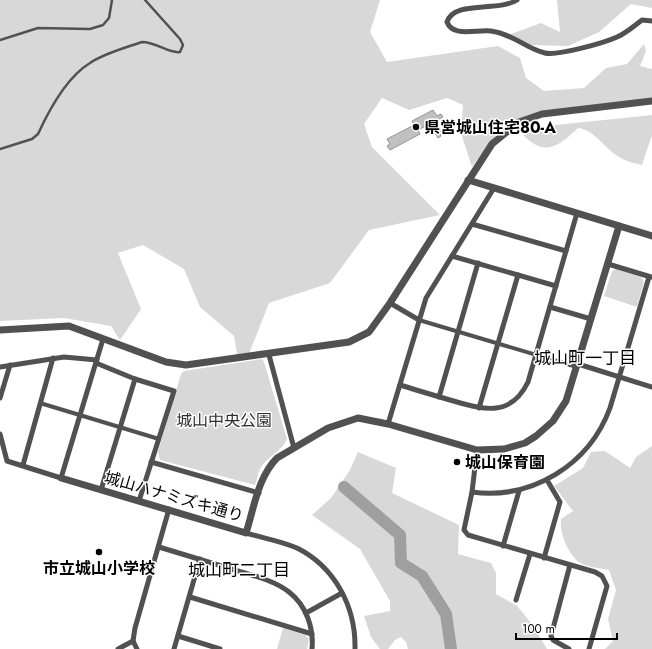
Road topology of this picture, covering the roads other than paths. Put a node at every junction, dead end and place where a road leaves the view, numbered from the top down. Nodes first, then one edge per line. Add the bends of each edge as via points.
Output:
1 (112, 0) edge
2 (145, 0) edge
3 (517, 0) edge
4 (652, 21) edge
5 (0, 40) edge
6 (652, 101) edge
7 (0, 149) edge
8 (468, 180) junction
9 (494, 188) junction
10 (577, 213) junction
11 (472, 224) junction
12 (619, 226) junction
13 (652, 236) edge
14 (566, 251) junction
15 (452, 256) junction
16 (478, 264) junction
17 (608, 264) junction
18 (518, 275) junction
19 (651, 277) edge
20 (556, 286) junction
21 (390, 303) junction
22 (550, 307) junction
23 (419, 320) junction
24 (591, 320) junction
25 (0, 330) edge
26 (458, 331) junction
27 (103, 339) junction
28 (498, 343) junction
29 (269, 355) junction
30 (536, 355) junction
31 (53, 358) junction
32 (96, 362) junction
33 (10, 365) junction
34 (0, 366) edge
35 (578, 366) junction
36 (619, 377) junction
37 (135, 379) junction
38 (400, 385) junction
39 (652, 387) edge
40 (439, 397) junction
41 (0, 398) edge
42 (40, 403) junction
43 (479, 408) junction
44 (80, 415) junction
45 (388, 424) junction
46 (121, 427) junction
47 (0, 434) edge
48 (159, 439) junction
49 (294, 448) junction
50 (477, 450) junction
51 (151, 462) junction
52 (23, 465) junction
53 (61, 478) junction
54 (548, 480) junction
55 (102, 490) junction
56 (519, 491) junction
57 (472, 492) junction
58 (259, 493) junction
59 (139, 501) junction
60 (170, 510) junction
61 (246, 533) junction
62 (503, 546) junction
63 (159, 547) junction
64 (530, 554) junction
65 (544, 558) junction
66 (200, 559) junction
67 (570, 565) junction
68 (342, 593) junction
69 (190, 597) junction
70 (516, 600) dead end
71 (306, 613) junction
72 (312, 634) junction
73 (178, 636) junction
74 (133, 640) junction
75 (118, 649) edge
76 (138, 649) edge
77 (174, 649) edge
78 (220, 649) edge
79 (312, 649) edge
80 (355, 649) edge
81 (569, 649) edge
82 (589, 649) edge

1 - 5 lane via 109,18 103,25 90,29 38,28
2 - 7 lane via 180,39 183,45 180,52 142,42 91,62 78,72 63,92 38,134 32,139
3 - 4 street via 506,5 457,10 451,14 447,22 451,29 456,31 503,33 545,53 560,53 617,37 642,20
6 - 8 street via 542,114 519,122 492,144
8 - 9 street
8 - 21 street
9 - 10 street
9 - 11 street
10 - 12 street
10 - 14 street
11 - 14 street
11 - 15 street
12 - 13 street
12 - 17 street, 城山ハナミズキ通り
14 - 20 street
15 - 16 street
15 - 23 street via 426,298
16 - 18 street
16 - 26 street
17 - 19 street
17 - 24 street, 城山ハナミズキ通り
18 - 20 street
18 - 28 street
19 - 36 street
20 - 22 street
21 - 23 street
21 - 29 street via 369,332 360,338
22 - 24 street
22 - 30 street
23 - 26 street
23 - 38 street
24 - 35 street, 城山ハナミズキ通り
25 - 27 street via 69,326
26 - 28 street
26 - 40 street
27 - 29 street via 166,362 186,365
27 - 32 street
28 - 30 street
28 - 43 street
29 - 49 street
30 - 35 street
30 - 43 street via 528,382 517,398 500,408
31 - 32 street via 71,356
31 - 33 street
31 - 42 street
32 - 37 street
32 - 44 street
33 - 34 street
33 - 41 street
35 - 36 street
35 - 50 street, 城山ハナミズキ通り via 566,401 546,429 514,447 492,451
36 - 39 street
36 - 54 street via 606,418 590,445 568,467
37 - 46 street
37 - 48 street via 174,391
38 - 40 street
38 - 45 street
40 - 43 street
42 - 44 street
42 - 52 street
44 - 46 street
44 - 53 street
45 - 49 street, 城山ハナミズキ通り via 368,419 350,420 328,428
45 - 50 street, 城山ハナミズキ通り
46 - 48 street
46 - 55 street
47 - 52 street via 7,461
48 - 51 street
49 - 58 street, 城山ハナミズキ通り via 270,465
50 - 57 street
51 - 58 street
51 - 59 street
52 - 53 street
53 - 55 street, 城山ハナミズキ通り
54 - 56 street
54 - 65 street via 560,502
55 - 59 street, 城山ハナミズキ通り
56 - 57 street via 492,494
56 - 62 street
57 - 62 street via 464,530 468,535
58 - 61 street, 城山ハナミズキ通り
59 - 60 street, 城山ハナミズキ通り
60 - 61 street, 城山ハナミズキ通り
60 - 63 street
61 - 68 street via 291,546 308,555 336,580
62 - 64 street
63 - 66 street
63 - 74 street
64 - 65 street
64 - 70 street
65 - 67 street
66 - 69 street
66 - 71 street via 280,586 295,598
67 - 81 street via 551,636 553,640
67 - 82 street via 602,576 607,586
68 - 71 street
68 - 80 street via 353,621
69 - 72 street
69 - 73 street
71 - 72 street
72 - 79 street
73 - 77 street
73 - 78 street
74 - 75 street
74 - 76 street

